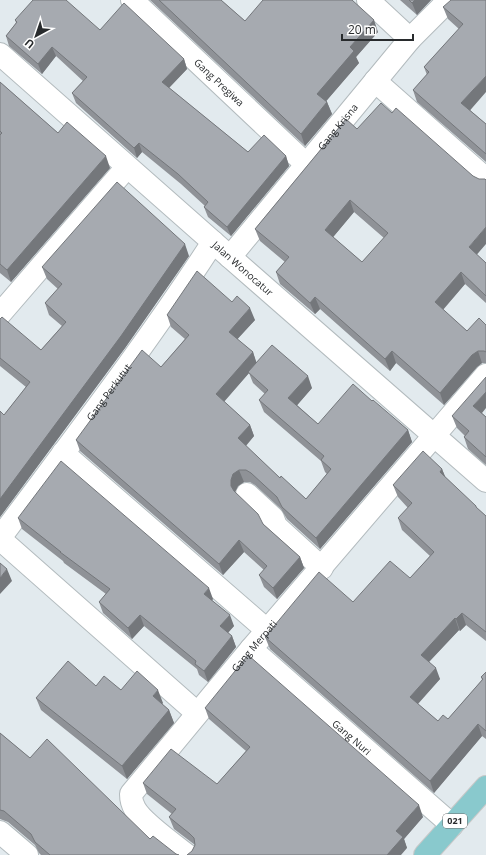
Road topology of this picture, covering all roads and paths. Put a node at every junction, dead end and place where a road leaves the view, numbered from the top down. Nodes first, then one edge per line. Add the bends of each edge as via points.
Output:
1 (132, 0) edge
2 (368, 0) edge
3 (449, 0) edge
4 (410, 39) junction
5 (0, 54) edge
6 (375, 81) junction
7 (307, 165) junction
8 (127, 167) junction
9 (486, 179) edge
10 (213, 242) junction
11 (230, 257) junction
12 (0, 314) edge
13 (486, 375) edge
14 (434, 435) junction
15 (63, 453) junction
16 (486, 481) edge
17 (247, 494) dead end
18 (0, 539) edge
19 (322, 568) junction
20 (268, 631) junction
21 (251, 649) junction
22 (197, 713) junction
23 (486, 787) edge
24 (486, 807) edge
25 (452, 825) junction
26 (0, 832) edge
27 (27, 855) edge
28 (187, 855) edge
29 (425, 855) edge
30 (443, 855) edge

1 - 7 street, Gang Pregiwa
2 - 4 street
3 - 4 street, Gang Krisna
4 - 6 street, Gang Krisna
5 - 8 street, Jalan Wonocatur
6 - 7 street, Gang Krisna
6 - 9 street
7 - 11 street, Gang Krisna
8 - 10 street, Jalan Wonocatur
8 - 12 street
10 - 11 street, Jalan Wonocatur
10 - 15 street, Gang Perkutut via 152,332
11 - 14 street, Jalan Wonocatur
13 - 14 street, Gang Merpati
14 - 16 street, Jalan Wonocatur
14 - 19 street, Gang Merpati
15 - 18 street, Gang Perkutut
15 - 20 street
17 - 19 street via 272,518 276,526
18 - 22 street
19 - 20 street, Gang Merpati
20 - 21 street, Gang Merpati
21 - 22 street, Gang Merpati
21 - 25 street, Gang Nuri
22 - 28 street, Gang Merpati via 131,794 131,801 144,819
23 - 25 main road, 021
24 - 30 main road, 021
25 - 29 main road, 021
26 - 27 street

